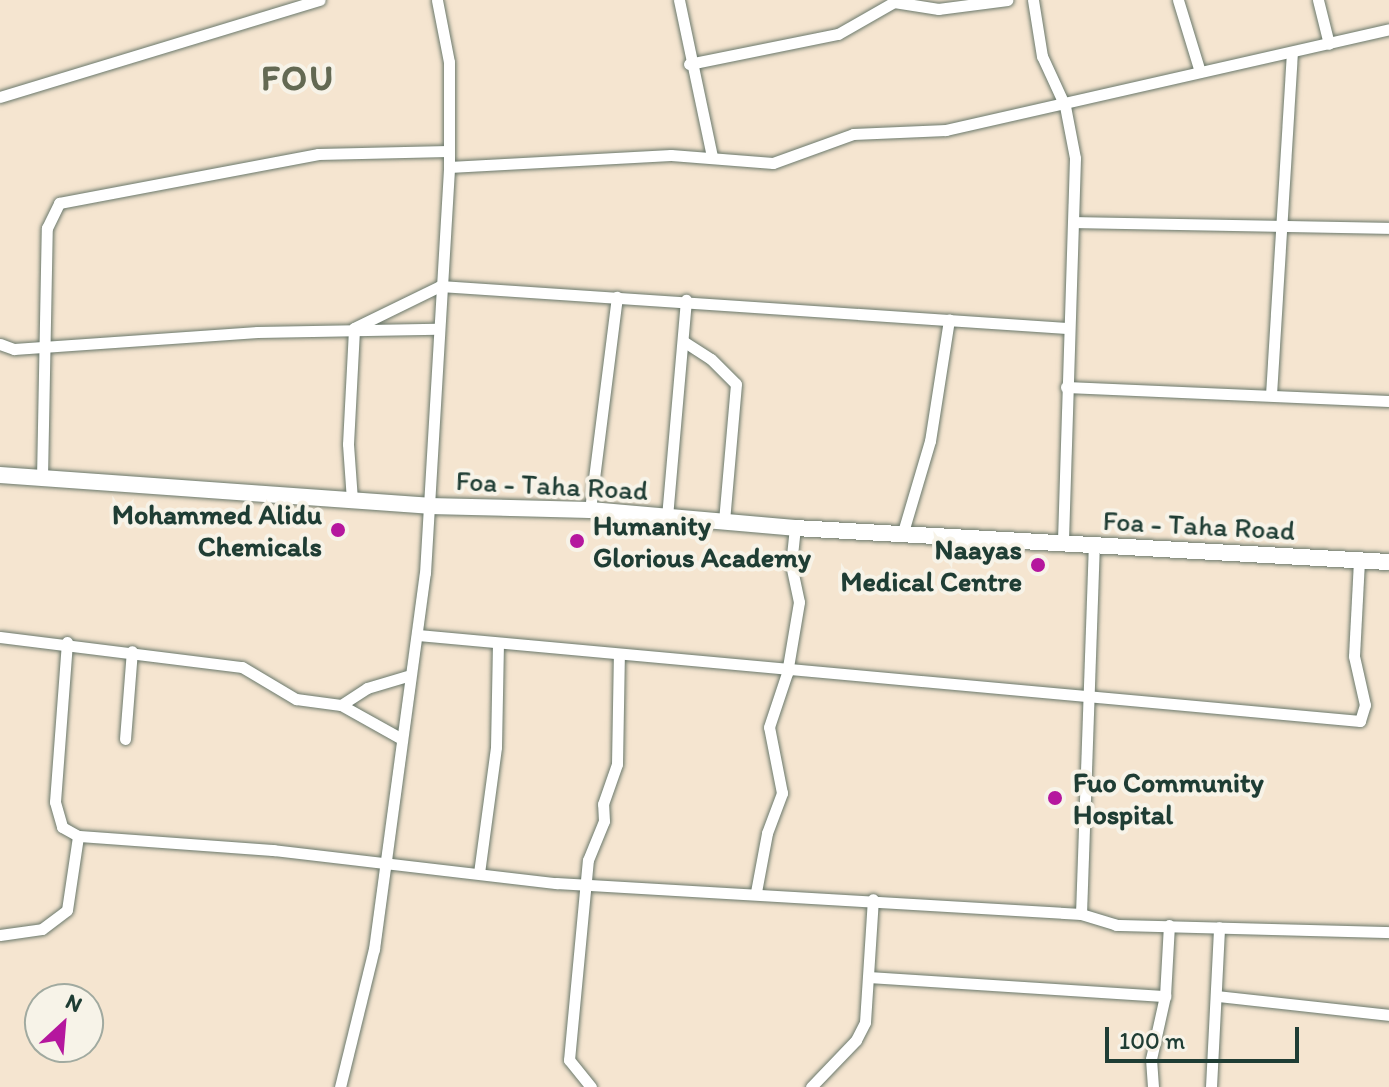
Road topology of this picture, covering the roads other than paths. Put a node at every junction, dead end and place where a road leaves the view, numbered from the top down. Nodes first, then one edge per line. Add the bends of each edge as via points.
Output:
1 (320, 0) edge
2 (437, 0) edge
3 (679, 0) edge
4 (1007, 0) edge
5 (1033, 0) edge
6 (1178, 0) edge
7 (1318, 0) edge
8 (1389, 29) edge
9 (1329, 44) junction
10 (1292, 53) junction
11 (689, 64) junction
12 (1200, 72) junction
13 (0, 97) edge
14 (1065, 106) junction
15 (448, 151) junction
16 (712, 157) junction
17 (449, 167) junction
18 (1076, 222) junction
19 (1283, 223) junction
20 (1389, 228) edge
21 (440, 286) junction
22 (617, 297) junction
23 (686, 300) junction
24 (949, 319) junction
25 (354, 328) junction
26 (1067, 328) junction
27 (437, 329) junction
28 (683, 341) junction
29 (45, 343) junction
30 (0, 344) edge
31 (1066, 387) junction
32 (1271, 395) junction
33 (1389, 401) edge
34 (0, 475) edge
35 (42, 478) junction
36 (352, 500) junction
37 (429, 506) junction
38 (590, 510) junction
39 (667, 517) junction
40 (724, 521) junction
41 (795, 528) junction
42 (903, 532) junction
43 (1063, 544) junction
44 (1094, 545) junction
45 (1359, 560) junction
46 (1389, 562) edge
47 (418, 635) junction
48 (0, 637) edge
49 (67, 642) junction
50 (498, 643) junction
51 (132, 651) junction
52 (619, 654) junction
53 (787, 673) junction
54 (407, 676) junction
55 (1090, 699) junction
56 (341, 705) junction
57 (400, 738) junction
58 (125, 739) dead end
59 (78, 836) junction
60 (387, 865) junction
61 (479, 873) junction
62 (585, 883) junction
63 (756, 892) junction
64 (873, 899) junction
65 (1081, 914) junction
66 (1169, 925) junction
67 (1219, 927) junction
68 (1389, 932) edge
69 (0, 935) edge
70 (870, 977) junction
71 (1165, 996) junction
72 (1217, 996) junction
73 (1389, 1015) edge
74 (340, 1087) edge
75 (591, 1087) edge
76 (811, 1087) edge
77 (1153, 1087) edge
78 (1211, 1087) edge

1 - 13 street
2 - 15 street via 449,62
3 - 11 street
4 - 11 street via 938,9 894,2 838,34
5 - 14 street via 1042,56
6 - 12 street
7 - 9 street
8 - 9 street
9 - 10 street
10 - 12 street
10 - 19 street
11 - 16 street
12 - 14 street
14 - 16 street via 946,130 853,134 773,163
14 - 18 street via 1075,158
15 - 17 street
15 - 29 street via 318,154 59,203 47,228
16 - 17 street
17 - 21 street
18 - 19 street
18 - 26 street
19 - 20 street
19 - 32 street
21 - 22 street
21 - 25 street
21 - 27 street
22 - 23 street
22 - 38 street
23 - 24 street
23 - 28 street
24 - 26 street
24 - 42 street via 930,441
25 - 27 street
25 - 29 street
25 - 36 street via 348,444
26 - 31 street
27 - 37 street
28 - 39 street
28 - 40 street via 736,384
29 - 30 street via 14,349
29 - 35 street
31 - 32 street
31 - 43 street
32 - 33 street
34 - 35 street, Foa - Taha Road
35 - 36 street, Foa - Taha Road
36 - 37 street, Foa - Taha Road
37 - 38 street, Foa - Taha Road
37 - 47 street
38 - 39 street, Foa - Taha Road
39 - 40 street, Foa - Taha Road
40 - 41 street, Foa - Taha Road
41 - 42 street, Foa - Taha Road
41 - 53 street via 791,565 799,602
42 - 43 street, Foa - Taha Road
43 - 44 street, Foa - Taha Road
44 - 45 street, Foa - Taha Road
44 - 55 street
45 - 46 street, Foa - Taha Road
45 - 55 street via 1354,656 1365,705 1360,721
47 - 50 street
47 - 54 street
48 - 49 street
49 - 51 street
49 - 59 street via 55,802 62,827
50 - 52 street
50 - 61 street via 496,747
51 - 56 street via 242,667 296,699
51 - 58 street
52 - 53 street
52 - 62 street via 617,764
53 - 55 street
53 - 63 street via 769,736 782,793 767,833
54 - 56 street via 367,688
54 - 57 street
55 - 65 street
56 - 57 street
57 - 60 street
59 - 60 street
59 - 69 street via 67,910 42,929
60 - 61 street
60 - 74 street via 371,964
61 - 62 street
62 - 63 street
62 - 75 street via 569,1060
63 - 64 street
64 - 65 street
64 - 70 street
65 - 66 street via 1116,925
66 - 67 street
66 - 71 street
67 - 68 street
67 - 72 street
70 - 71 street
70 - 76 street via 868,1009 856,1040
71 - 77 street via 1151,1059
72 - 73 street
72 - 78 street

